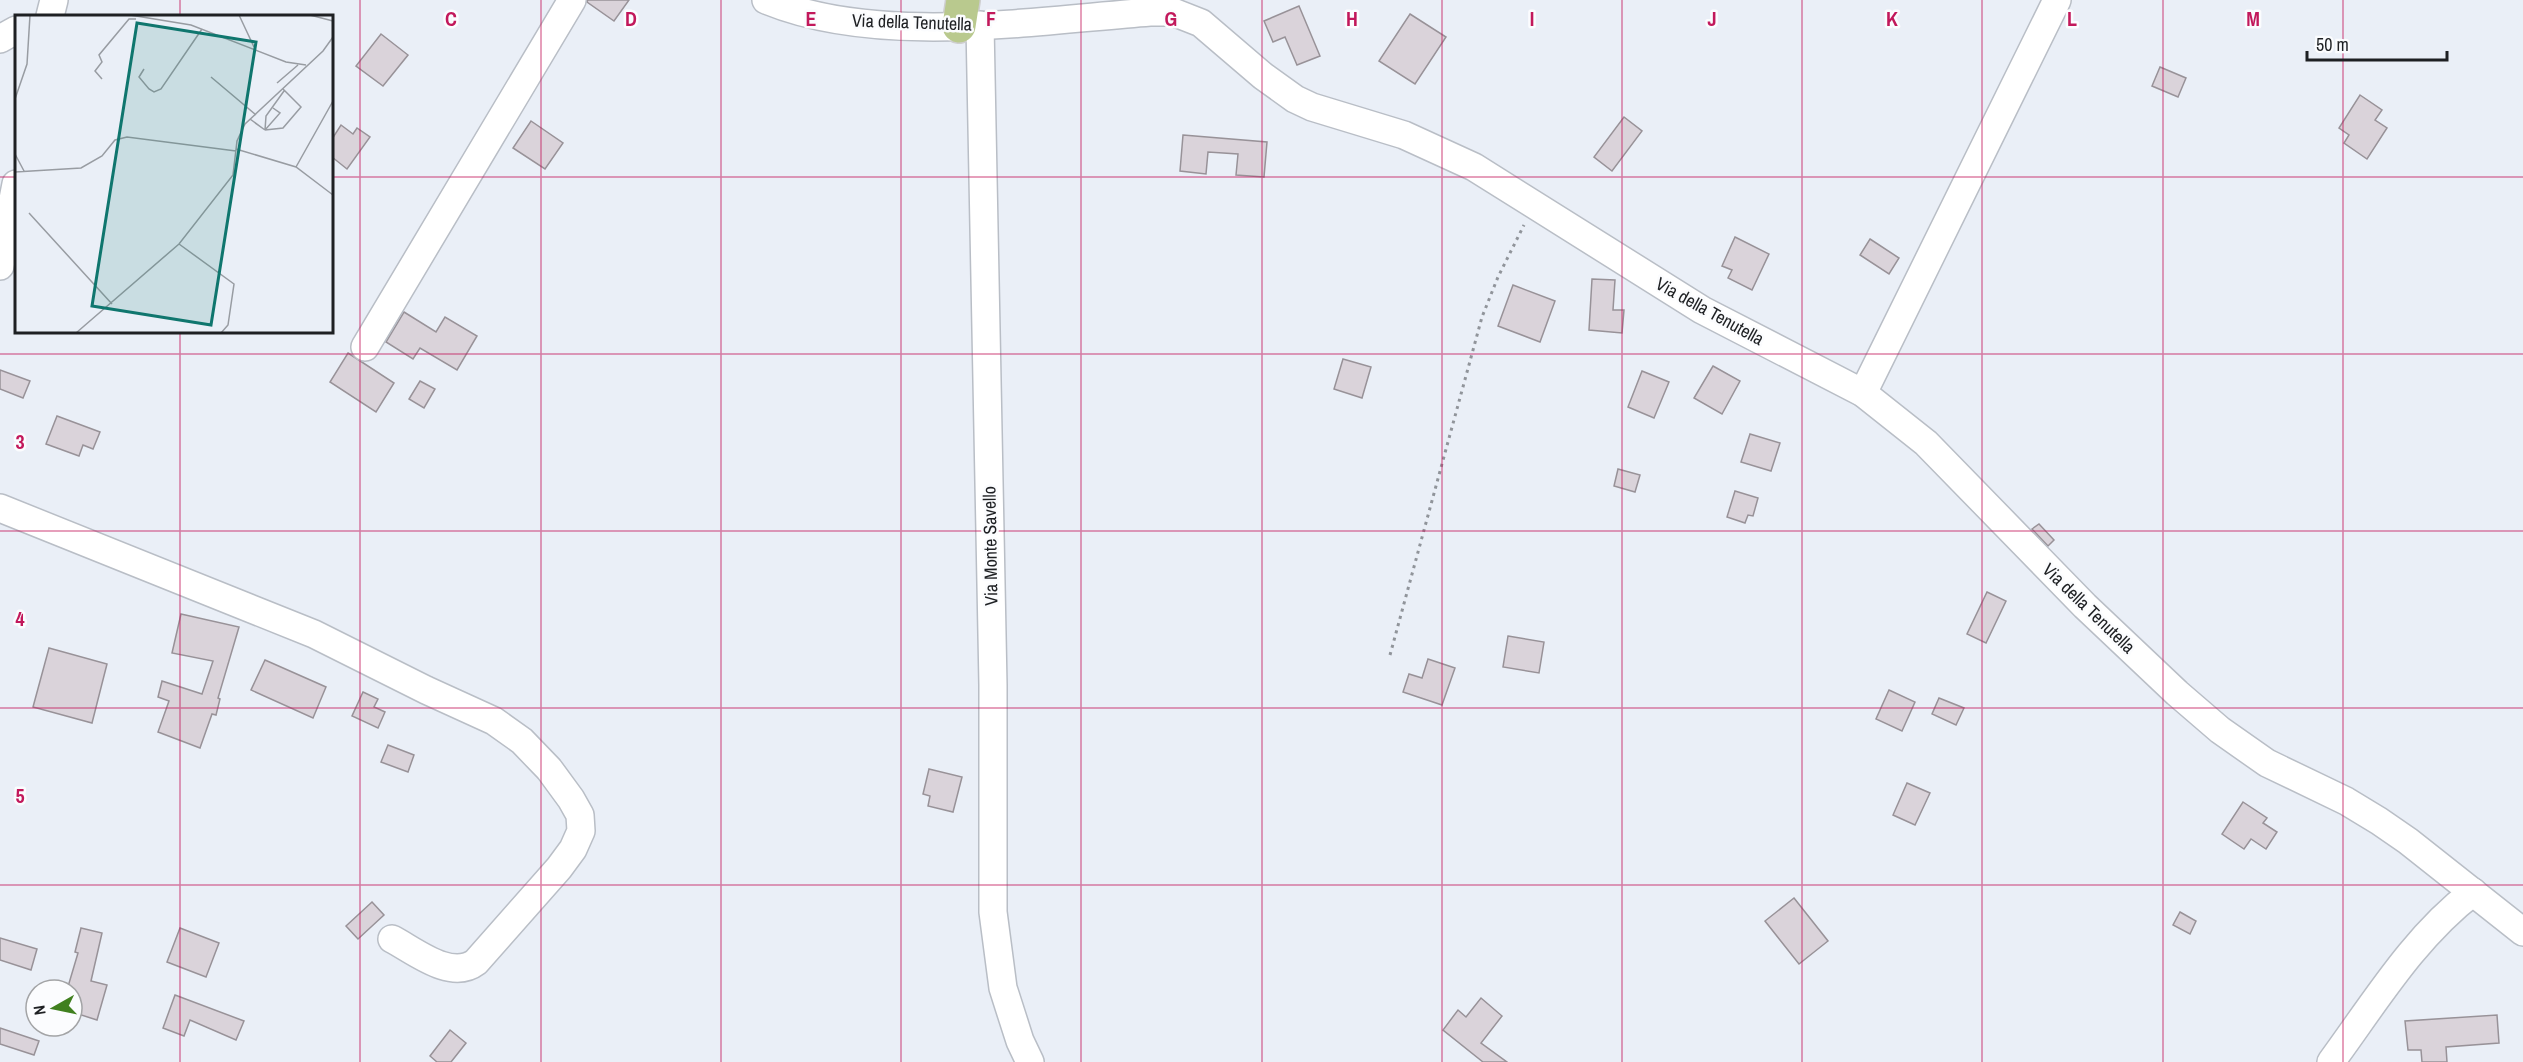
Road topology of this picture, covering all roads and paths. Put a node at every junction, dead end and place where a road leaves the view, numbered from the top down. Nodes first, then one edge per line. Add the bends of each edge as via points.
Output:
1 (572, 0) edge
2 (766, 0) edge
3 (2057, 0) edge
4 (967, 17) edge
5 (15, 31) edge
6 (0, 39) edge
7 (15, 189) edge
8 (1535, 204) junction
9 (0, 266) edge
10 (365, 347) dead end
11 (1863, 393) junction
12 (0, 508) edge
13 (1390, 655) dead end
14 (2474, 892) junction
15 (2523, 932) edge
16 (392, 939) dead end
17 (1030, 1062) edge
18 (2331, 1062) edge

1 - 10 street
2 - 4 street, Via della Tenutella via 808,13 892,25
3 - 11 street
4 - 8 street, Via della Tenutella via 1167,11 1181,14 1209,29 1295,99 1444,152
4 - 17 street, Via Monte Savello via 993,685 993,912 1003,988
5 - 6 street
7 - 9 street
8 - 11 street, Via della Tenutella via 1702,310
8 - 13 path via 1482,317
11 - 14 street, Via della Tenutella via 1926,443 2085,606 2220,730 2266,763 2368,814
12 - 16 street via 332,642 494,721 517,736 539,758 581,820 579,838 559,868 476,962 466,968 441,965
14 - 15 street, Via della Tenutella
14 - 18 street via 2419,942

